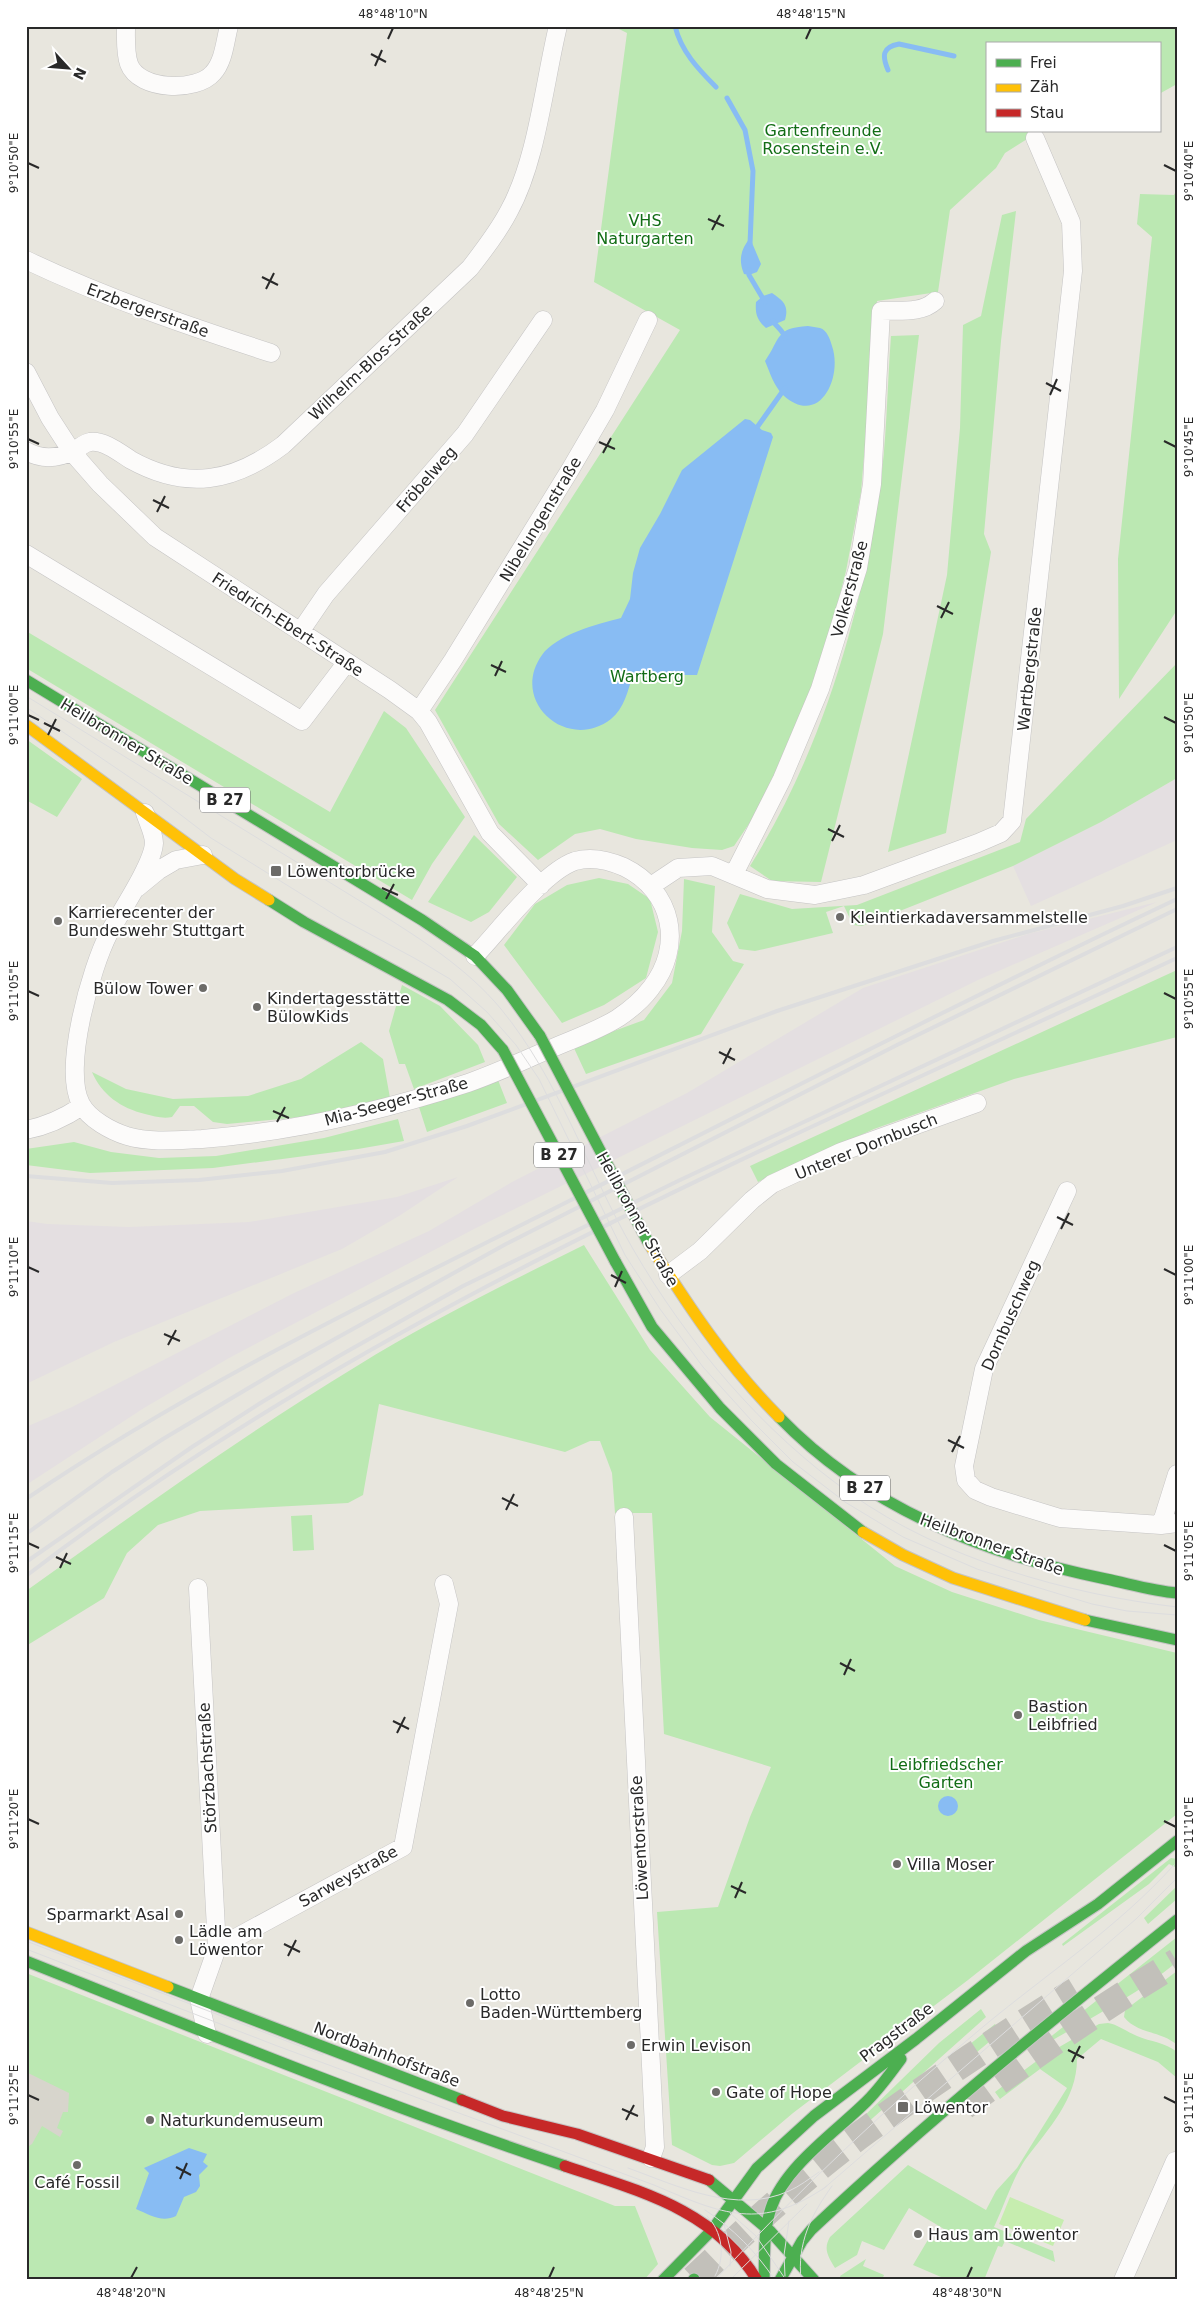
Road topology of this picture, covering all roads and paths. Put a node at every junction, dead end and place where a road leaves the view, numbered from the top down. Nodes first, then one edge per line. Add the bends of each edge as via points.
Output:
1 (126, 26) edge
2 (229, 26) edge
3 (558, 26) edge
4 (1035, 138) dead end
5 (26, 260) edge
6 (936, 301) dead end
7 (543, 320) dead end
8 (648, 320) dead end
9 (271, 354) dead end
10 (26, 372) edge
11 (26, 451) edge
12 (72, 452) junction
13 (26, 554) edge
14 (300, 632) junction
15 (347, 662) junction
16 (26, 680) edge
17 (419, 712) junction
18 (26, 725) edge
19 (145, 813) junction
20 (202, 855) junction
21 (734, 874) junction
22 (541, 885) junction
23 (651, 886) junction
24 (134, 890) junction
25 (475, 956) junction
26 (977, 1103) dead end
27 (82, 1106) junction
28 (26, 1130) edge
29 (1067, 1191) dead end
30 (668, 1274) junction
31 (1177, 1474) edge
32 (624, 1515) dead end
33 (1169, 1524) edge
34 (444, 1584) dead end
35 (198, 1588) dead end
36 (1177, 1593) edge
37 (1177, 1640) edge
38 (1177, 1841) edge
39 (1164, 1851) junction
40 (1177, 1852) edge
41 (1177, 1920) edge
42 (26, 1932) edge
43 (217, 1948) junction
44 (26, 1961) edge
45 (199, 1999) junction
46 (207, 2034) junction
47 (916, 2039) junction
48 (650, 2158) junction
49 (1174, 2162) dead end
50 (735, 2200) junction
51 (712, 2230) junction
52 (811, 2230) junction
53 (735, 2233) dead end
54 (773, 2233) junction
55 (795, 2255) junction
56 (663, 2280) edge
57 (757, 2280) edge
58 (764, 2280) edge
59 (780, 2280) edge
60 (814, 2280) edge
61 (1123, 2280) edge

1 - 2 street via 129,65 138,77 161,86 204,81 220,64
3 - 12 street, Wilhelm-Blos-Straße via 528,164 510,210 491,241 470,268 283,444 244,470 197,480 159,473 103,444 89,442
4 - 21 street, Wartbergstraße via 1071,222 1073,271 1012,821 1001,833 978,844 864,885 815,895 767,889
5 - 9 street, Erzbergerstraße via 145,311
6 - 21 street, Volkerstraße via 919,310 881,311 872,484 858,568 820,689 782,778
7 - 14 street, Fröbelweg via 465,434 326,594
8 - 17 street, Nibelungenstraße via 605,410 570,470
10 - 12 street, Friedrich-Ebert-Straße
11 - 12 street, Wilhelm-Blos-Straße via 50,459
12 - 14 street, Friedrich-Ebert-Straße via 106,490 156,537
13 - 15 street via 302,721
14 - 15 street, Friedrich-Ebert-Straße
15 - 17 street, Friedrich-Ebert-Straße
16 - 25 main road, Heilbronner Straße / B 27 via 422,920
17 - 22 street, Friedrich-Ebert-Straße via 428,722 490,833
18 - 19 main road, B 27
19 - 20 main road, B 27
19 - 24 street, Mia-Seeger-Straße via 154,844
20 - 24 street, Mia-Seeger-Straße via 176,860
20 - 37 main road, B 27, bridge via 304,922 448,1000 481,1025 503,1050 652,1328 720,1408 776,1464 855,1527 902,1555 953,1578 1078,1618
21 - 23 street, Wartbergstraße via 712,866 678,868
22 - 23 street, Mia-Seeger-Straße via 573,862 592,858 632,871
22 - 25 street, Mia-Seeger-Straße
23 - 27 street, Mia-Seeger-Straße via 664,906 670,948 665,967 640,1000 602,1026 471,1082 368,1112 275,1130 198,1139 161,1140 128,1136 100,1123
24 - 27 street, Mia-Seeger-Straße via 107,937 82,1016 74,1084
25 - 30 main road, Heilbronner Straße / B 27, bridge via 507,990 540,1036
26 - 30 street, Unterer Dornbusch via 841,1152 772,1184 700,1251
27 - 28 street via 68,1116
29 - 33 street, Dornbuschweg via 984,1369 964,1466 966,1480 975,1490 991,1497 1060,1518
30 - 36 main road, Heilbronner Straße / B 27 via 680,1295 749,1386 803,1441 858,1484 913,1514 1017,1556 1064,1571
31 - 33 street
32 - 48 street, Löwentorstraße via 655,2147
34 - 43 street, Sarweystraße via 449,1604 403,1847
35 - 43 street, Störzbachstraße
38 - 39 main road, Pragstraße
39 - 40 main road
39 - 47 main road, Pragstraße via 1098,1904 1026,1951
41 - 52 main road via 1010,2054 877,2168
42 - 45 main road, Nordbahnhofstraße
43 - 45 street
44 - 46 main road
45 - 46 street
45 - 48 main road, Nordbahnhofstraße via 503,2116 577,2134
46 - 51 main road via 498,2144 618,2184 684,2211
47 - 50 main road, Pragstraße via 845,2091 789,2138 756,2168
47 - 54 main road via 883,2085 825,2139 790,2178 778,2195
48 - 50 main road, Nordbahnhofstraße via 706,2178
49 - 61 street
50 - 51 main road, Pragstraße
50 - 54 main road, Nordbahnhofstraße
51 - 53 main road
51 - 56 main road, Pragstraße
51 - 57 main road via 740,2253
52 - 54 main road
52 - 55 main road
54 - 55 main road, Nordbahnhofstraße
54 - 58 main road
55 - 59 main road
55 - 60 main road

